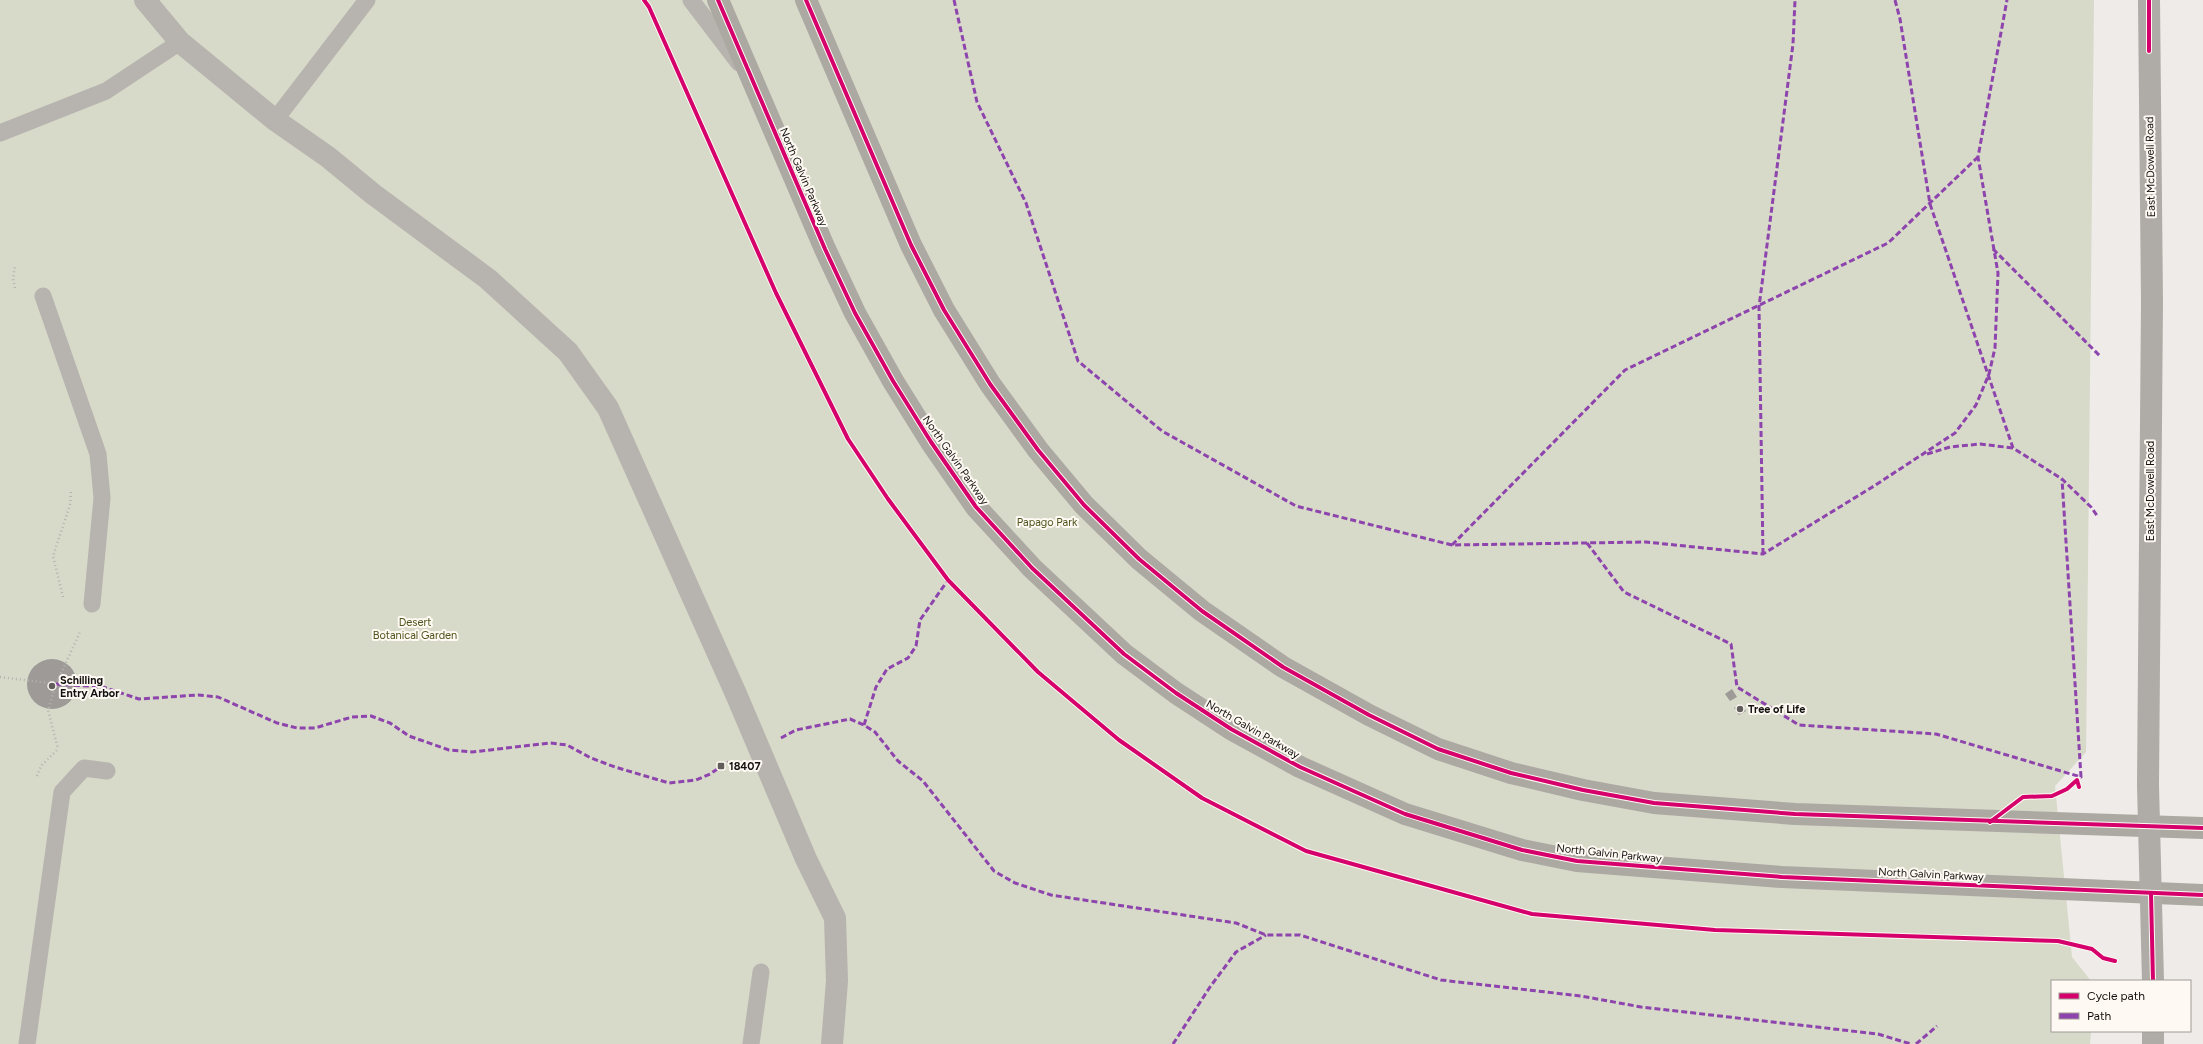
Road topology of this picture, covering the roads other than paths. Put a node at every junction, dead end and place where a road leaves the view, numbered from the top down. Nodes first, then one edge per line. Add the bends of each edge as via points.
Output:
1 (145, 0) edge
2 (367, 0) edge
3 (691, 0) edge
4 (718, 0) edge
5 (806, 0) edge
6 (2149, 0) edge
7 (180, 42) junction
8 (753, 82) junction
9 (275, 120) junction
10 (0, 133) edge
11 (43, 296) dead end
12 (92, 604) road end
13 (107, 771) dead end
14 (2149, 827) junction
15 (2203, 828) edge
16 (2151, 894) junction
17 (2203, 895) edge
18 (761, 972) dead end
19 (2153, 980) edge
20 (2153, 1032) edge
21 (27, 1044) edge
22 (752, 1044) edge
23 (832, 1044) edge
24 (2153, 1044) edge

1 - 7 street
2 - 9 lane
3 - 8 lane
4 - 8 main road, North Galvin Parkway
5 - 14 main road via 911,245 944,310 990,384 1033,444 1084,505 1139,559 1202,611 1283,667 1369,715 1438,749 1511,773 1583,790 1654,803 1795,814
6 - 14 main road, East McDowell Road via 2152,302
7 - 9 street
7 - 10 lane via 106,91
8 - 16 main road, North Galvin Parkway via 855,313 893,382 976,507 1032,568 1124,654 1231,729 1300,767 1405,814 1522,850 1577,861 1782,877
9 - 23 street via 328,157 372,194 488,279 568,352 608,408 736,694 806,859 835,918 837,981
11 - 12 lane via 98,454 102,498
13 - 21 lane via 84,768 62,792
14 - 15 main road
14 - 16 main road, East McDowell Road
16 - 17 main road, North Galvin Parkway
16 - 19 main road, East McDowell Road
18 - 22 lane
20 - 24 main road

